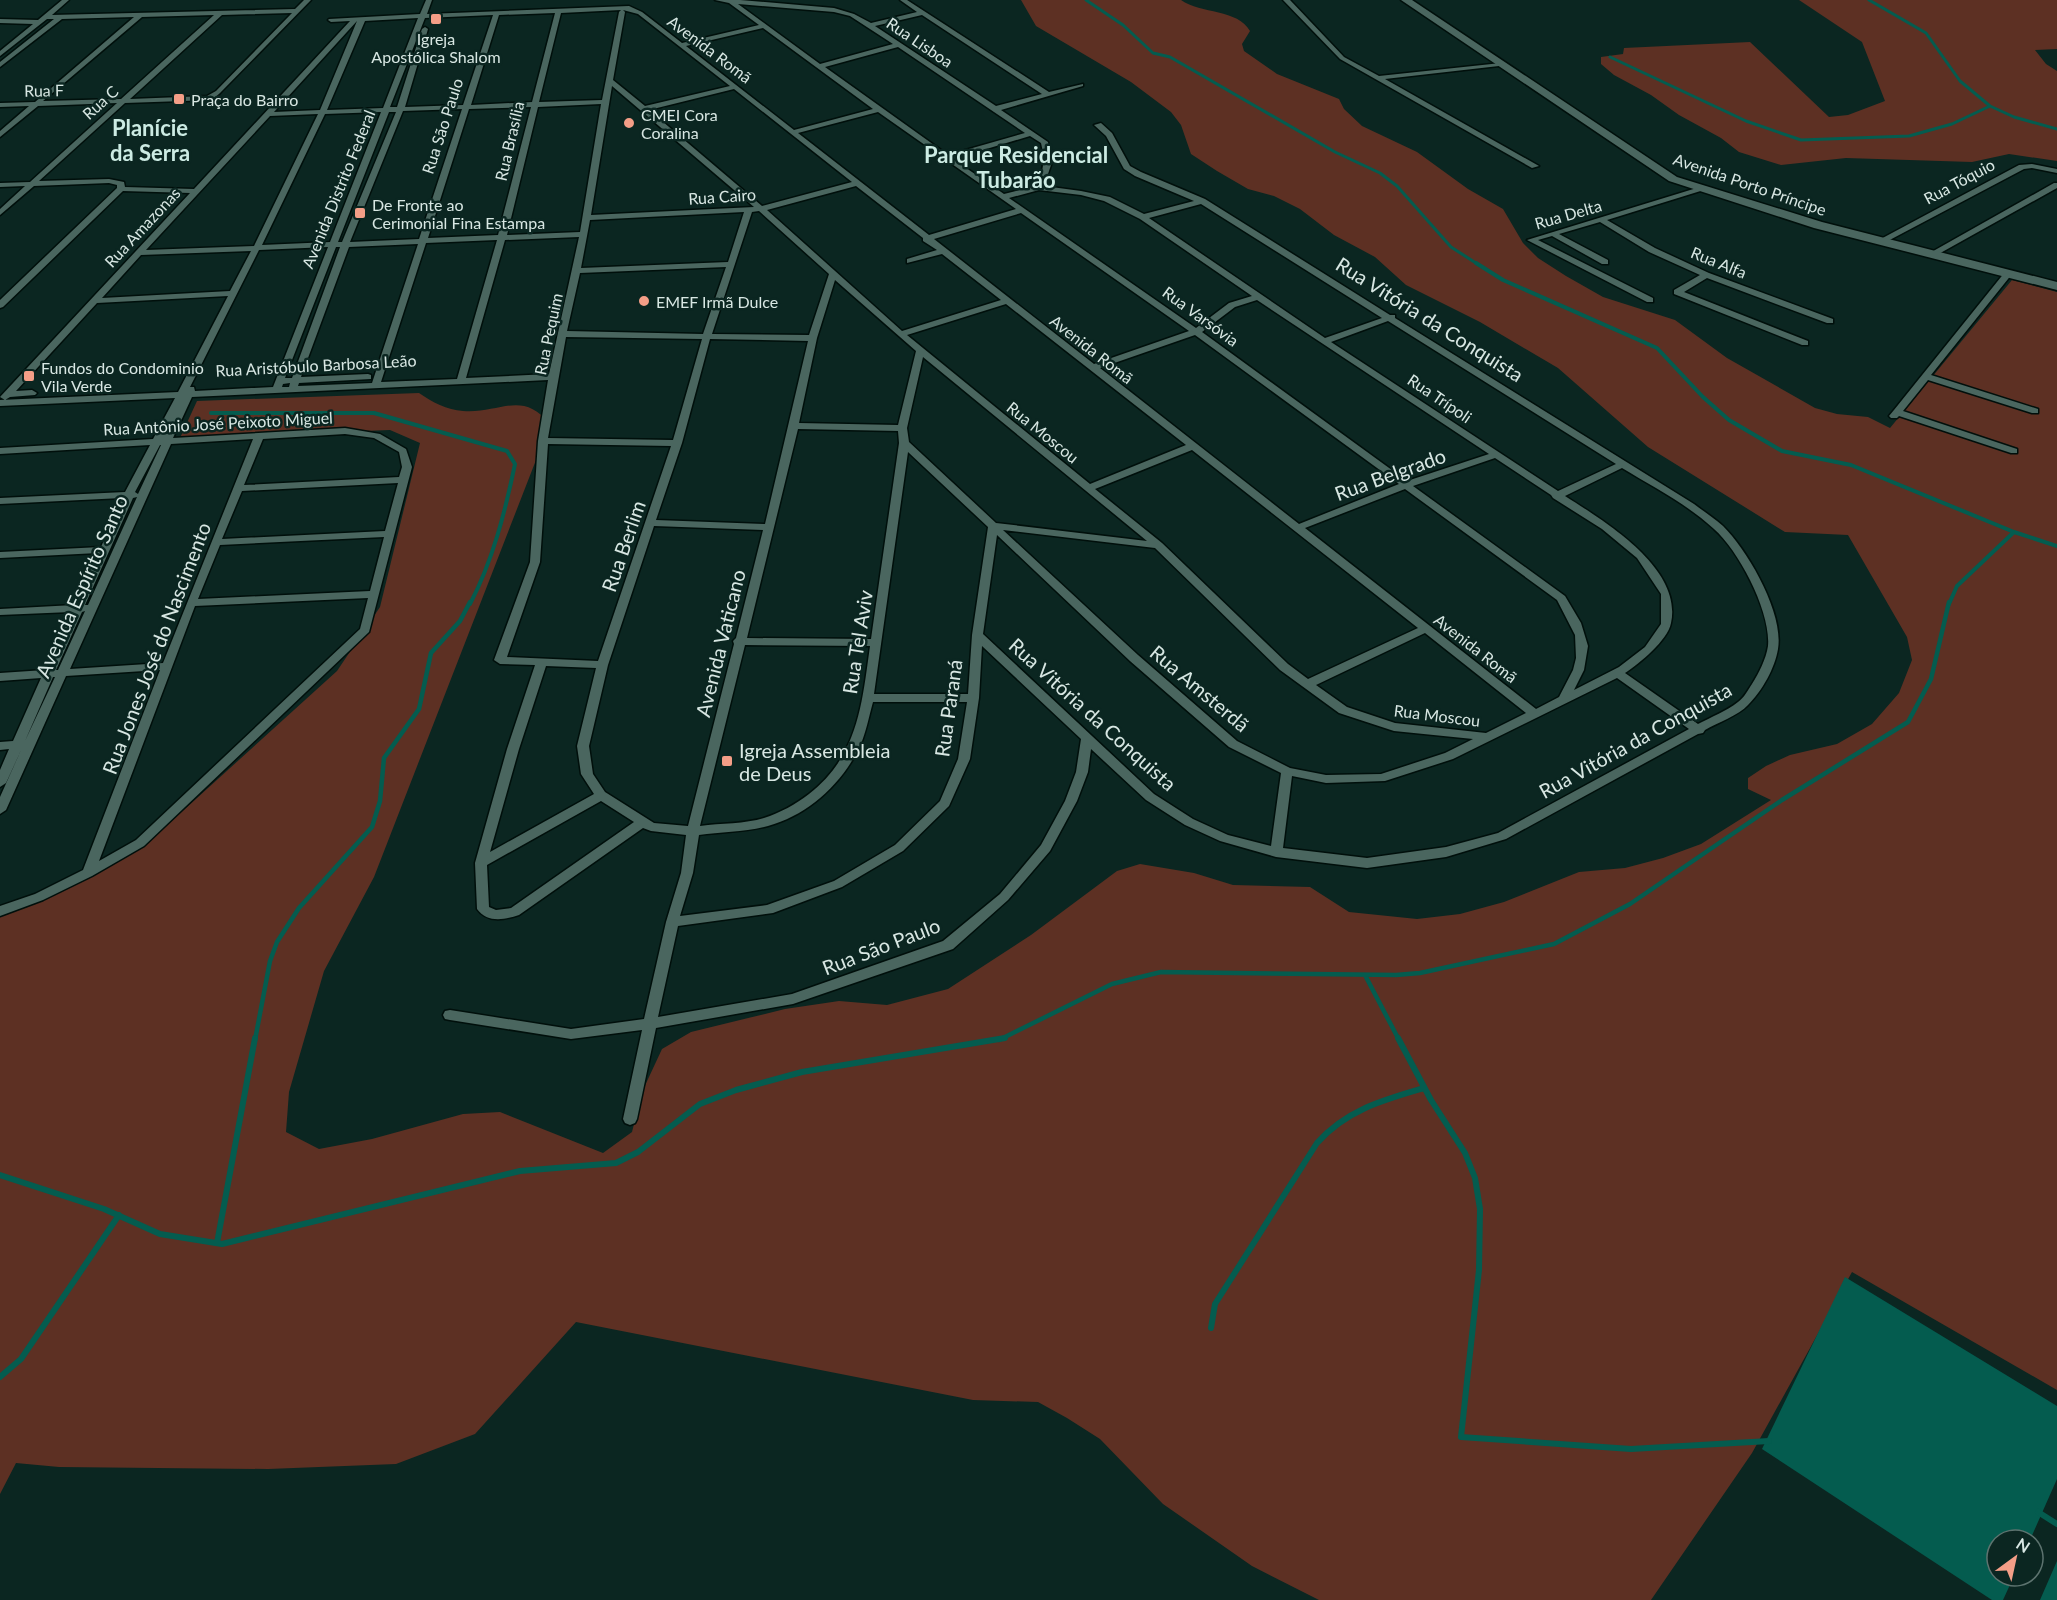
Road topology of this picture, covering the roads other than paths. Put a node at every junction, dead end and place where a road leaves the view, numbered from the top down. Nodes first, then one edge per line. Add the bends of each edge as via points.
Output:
1 (66, 0) edge
2 (309, 0) edge
3 (429, 0) edge
4 (436, 0) edge
5 (718, 0) edge
6 (730, 0) edge
7 (903, 0) edge
8 (1286, 0) edge
9 (1407, 0) edge
10 (624, 8) edge
11 (297, 11) junction
12 (558, 12) junction
13 (922, 13) junction
14 (220, 14) junction
15 (140, 15) junction
16 (496, 15) junction
17 (60, 17) junction
18 (425, 17) junction
19 (42, 20) junction
20 (331, 20) dead end
21 (358, 20) junction
22 (0, 21) edge
23 (870, 25) junction
24 (763, 26) junction
25 (352, 42) junction
26 (900, 44) junction
27 (680, 45) junction
28 (337, 46) junction
29 (1, 52) edge
30 (344, 62) junction
31 (1499, 64) junction
32 (0, 65) edge
33 (820, 66) junction
34 (1377, 78) junction
35 (609, 80) junction
36 (1081, 85) dead end
37 (735, 87) junction
38 (1047, 94) junction
39 (123, 101) junction
40 (605, 102) junction
41 (37, 104) junction
42 (533, 104) junction
43 (0, 105) edge
44 (466, 106) junction
45 (643, 109) junction
46 (995, 109) junction
47 (400, 110) junction
48 (879, 110) junction
49 (386, 111) junction
50 (322, 113) junction
51 (268, 114) junction
52 (1098, 124) dead end
53 (793, 132) junction
54 (1032, 133) junction
55 (0, 135) edge
56 (948, 158) junction
57 (1535, 166) dead end
58 (2057, 171) edge
59 (857, 183) junction
60 (33, 184) junction
61 (0, 185) edge
62 (2057, 185) edge
63 (1039, 188) junction
64 (121, 189) junction
65 (1703, 189) junction
66 (198, 190) junction
67 (1004, 197) junction
68 (1202, 201) junction
69 (760, 209) junction
70 (749, 210) junction
71 (1022, 210) junction
72 (0, 213) edge
73 (1143, 216) junction
74 (586, 218) junction
75 (1602, 220) junction
76 (584, 234) junction
77 (1553, 234) junction
78 (502, 237) junction
79 (926, 238) junction
80 (421, 241) junction
81 (1881, 241) junction
82 (345, 244) junction
83 (331, 245) junction
84 (256, 249) junction
85 (942, 252) junction
86 (140, 253) junction
87 (1932, 254) junction
88 (910, 261) dead end
89 (1605, 262) dead end
90 (730, 264) junction
91 (577, 271) junction
92 (833, 273) junction
93 (2008, 274) junction
94 (1706, 276) junction
95 (2057, 286) edge
96 (234, 293) junction
97 (1234, 293) junction
98 (1260, 296) junction
99 (1650, 300) dead end
100 (93, 301) junction
101 (1005, 301) junction
102 (0, 305) edge
103 (1392, 317) junction
104 (1830, 321) dead end
105 (1196, 332) junction
106 (564, 334) junction
107 (707, 334) junction
108 (900, 334) junction
109 (813, 338) junction
110 (1324, 342) junction
111 (1805, 343) dead end
112 (920, 351) junction
113 (1092, 368) junction
114 (554, 374) junction
115 (1927, 376) junction
116 (462, 377) junction
117 (376, 381) junction
118 (294, 385) junction
119 (278, 386) junction
120 (187, 388) junction
121 (7, 394) junction
122 (0, 403) edge
123 (2035, 411) dead end
124 (794, 426) junction
125 (902, 428) junction
126 (259, 437) junction
127 (168, 441) junction
128 (543, 441) junction
129 (154, 442) junction
130 (677, 443) junction
131 (904, 443) junction
132 (1193, 446) junction
133 (0, 451) edge
134 (2014, 451) dead end
135 (1495, 455) junction
136 (1622, 465) junction
137 (404, 480) junction
138 (1406, 485) junction
139 (238, 488) junction
140 (1088, 488) junction
141 (129, 495) junction
142 (142, 495) junction
143 (1556, 496) junction
144 (0, 501) edge
145 (650, 523) junction
146 (993, 526) junction
147 (768, 527) junction
148 (1297, 528) junction
149 (390, 534) junction
150 (217, 542) junction
151 (1158, 545) junction
152 (104, 550) junction
153 (0, 555) edge
154 (375, 594) junction
155 (191, 603) junction
156 (79, 608) junction
157 (91, 608) junction
158 (0, 612) edge
159 (1427, 628) junction
160 (977, 635) junction
161 (738, 641) junction
162 (876, 643) junction
163 (542, 662) junction
164 (602, 665) junction
165 (167, 666) junction
166 (1616, 672) junction
167 (61, 674) junction
168 (49, 675) junction
169 (0, 678) edge
170 (1308, 684) junction
171 (868, 698) junction
172 (973, 698) junction
173 (1563, 698) junction
174 (1535, 714) junction
175 (1700, 730) junction
176 (1489, 737) junction
177 (1087, 739) junction
178 (30, 744) junction
179 (17, 745) junction
180 (0, 746) edge
181 (1287, 771) junction
182 (0, 783) edge
183 (601, 795) junction
184 (0, 810) edge
185 (643, 822) junction
186 (693, 831) junction
187 (1276, 852) junction
188 (481, 863) junction
189 (88, 873) junction
190 (0, 911) edge
191 (672, 922) junction
192 (450, 1015) dead end
193 (650, 1024) junction
194 (630, 1119) dead end

1 - 19 street
2 - 11 street
3 - 18 street, Avenida Distrito Federal
4 - 18 street, Avenida Distrito Federal
5 - 6 street, Rua Lisboa
6 - 23 street, Rua Lisboa via 840,11
6 - 24 street, Rua Varsóvia
7 - 13 street
8 - 34 street via 1325,43
9 - 31 street, Avenida Porto Príncipe
10 - 12 street
10 - 27 street, Avenida Romã via 640,13
10 - 35 street, Rua Pequim
11 - 14 street
11 - 39 street, Rua F via 209,98
12 - 16 street
12 - 42 street, Rua Brasília
13 - 23 street
13 - 38 street
14 - 15 street
14 - 39 street, Rua C
15 - 17 street
15 - 41 street
16 - 18 street
16 - 44 street, Rua São Paulo
17 - 19 street
17 - 32 street
18 - 21 street
18 - 47 street, Avenida Distrito Federal
18 - 49 street, Avenida Distrito Federal
19 - 22 street
19 - 29 street
20 - 21 street
21 - 25 street, Avenida Espírito Santo
21 - 28 street
23 - 26 street, Rua Lisboa
24 - 27 street
24 - 33 street, Rua Varsóvia
25 - 28 street, Rua Amazonas
25 - 30 street, Avenida Espírito Santo
26 - 33 street
26 - 46 street, Rua Lisboa
27 - 37 street, Avenida Romã
28 - 30 street
28 - 51 street, Rua Amazonas via 314,64
30 - 50 street, Avenida Espírito Santo
31 - 34 street
31 - 65 street, Avenida Porto Príncipe via 1673,179
33 - 48 street, Rua Varsóvia
34 - 57 street
35 - 40 street, Rua Pequim
35 - 45 street, Rua Moscou
36 - 38 street
37 - 45 street
37 - 53 street, Avenida Romã
38 - 46 street
39 - 41 street, Rua F
39 - 60 street, Rua C
40 - 42 street
40 - 74 street, Rua Pequim
41 - 43 street, Rua F
41 - 55 street
42 - 44 street
42 - 78 street, Rua Brasília
44 - 47 street
44 - 80 street, Rua São Paulo
45 - 69 street, Rua Moscou
46 - 54 street, Rua Lisboa
47 - 49 street
47 - 82 street, Avenida Distrito Federal
48 - 53 street
48 - 56 street, Rua Varsóvia
49 - 50 street
49 - 83 street, Avenida Distrito Federal
50 - 51 street
50 - 84 street, Avenida Espírito Santo
51 - 66 street, Rua Amazonas
52 - 68 street, Rua Vitória da Conquista via 1127,167 1145,179
53 - 59 street, Avenida Romã
54 - 56 street
54 - 63 street, Rua Lisboa via 1044,142 1048,154 1048,167
56 - 67 street, Rua Varsóvia
58 - 81 street, Rua Tóquio via 2022,167
59 - 69 street, Rua Cairo
59 - 79 street, Avenida Romã
60 - 61 street
60 - 64 street via 109,181 121,183
60 - 72 street, Rua C
62 - 87 street
63 - 67 street, Rua Trípoli
63 - 73 street, Rua Trípoli via 1107,199
64 - 66 street
64 - 102 street
65 - 75 street, Rua Delta
65 - 81 street, Avenida Porto Príncipe
66 - 86 street, Rua Amazonas
67 - 71 street, Rua Varsóvia
68 - 73 street
68 - 103 street, Rua Vitória da Conquista
69 - 70 street, Rua Cairo
69 - 92 street, Rua Moscou
70 - 74 street, Rua Cairo
70 - 90 street, Rua Berlim
71 - 79 street
71 - 105 street, Rua Varsóvia
73 - 97 street, Rua Trípoli
74 - 76 street, Rua Pequim
75 - 77 street, Rua Delta
75 - 94 street, Rua Alfa
76 - 78 street
76 - 91 street, Rua Pequim
77 - 89 street
77 - 99 street, Rua Delta via 1531,240
78 - 80 street
78 - 116 street, Rua Brasília
79 - 85 street, Avenida Romã
80 - 82 street
80 - 117 street, Rua São Paulo
81 - 87 street, Avenida Porto Príncipe
82 - 83 street
82 - 118 street, Avenida Distrito Federal
83 - 84 street
83 - 119 street, Avenida Distrito Federal
84 - 86 street
84 - 96 street, Avenida Espírito Santo
85 - 88 street
85 - 101 street, Avenida Romã
86 - 100 street, Rua Amazonas
87 - 93 street, Avenida Porto Príncipe
90 - 91 street
90 - 107 street, Rua Berlim
91 - 106 street, Rua Pequim
92 - 108 street, Rua Moscou
92 - 109 street, Avenida Vaticano
93 - 95 street, Avenida Porto Príncipe
93 - 115 street
94 - 104 street, Rua Alfa
94 - 111 street via 1677,292
96 - 100 street
96 - 120 street, Avenida Espírito Santo
97 - 98 street
97 - 98 street, Rua Trípoli
97 - 105 street
98 - 110 street, Rua Trípoli
100 - 121 street, Rua Amazonas
101 - 108 street
101 - 113 street, Avenida Romã
103 - 110 street
103 - 136 street, Rua Vitória da Conquista
105 - 113 street
105 - 138 street, Rua Varsóvia
106 - 107 street
106 - 114 street, Rua Pequim
107 - 109 street
107 - 130 street, Rua Berlim
108 - 112 street, Rua Moscou
109 - 124 street, Avenida Vaticano
110 - 135 street, Rua Trípoli
112 - 125 street, Rua Tel Aviv
112 - 140 street, Rua Moscou
113 - 132 street, Avenida Romã
114 - 116 street
114 - 128 street, Rua Pequim
115 - 123 street
115 - 134 street via 1895,414
116 - 117 street
117 - 118 street
118 - 119 street
119 - 120 street
120 - 121 street
120 - 122 street
120 - 127 street, Avenida Espírito Santo
120 - 129 street, Avenida Espírito Santo
121 - 122 street, Rua Amazonas
124 - 125 street
124 - 147 street, Avenida Vaticano
125 - 131 street, Rua Tel Aviv
126 - 127 street, Rua Antônio José Peixoto Miguel
126 - 137 street, Rua Antônio José Peixoto Miguel via 345,431 377,436 403,451 407,467
126 - 139 street, Rua Jones José do Nascimento
127 - 129 street, Rua Antônio José Peixoto Miguel
127 - 142 street, Avenida Espírito Santo
128 - 130 street
128 - 163 street, Rua Pequim via 535,562 500,660
129 - 133 street, Rua Antônio José Peixoto Miguel
129 - 141 street, Avenida Espírito Santo
130 - 145 street, Rua Berlim
131 - 146 street, Rua Amsterdã
131 - 162 street, Rua Tel Aviv
132 - 140 street
132 - 148 street, Avenida Romã
135 - 138 street, Rua Belgrado
135 - 143 street, Rua Trípoli
136 - 143 street
136 - 175 street, Rua Vitória da Conquista via 1720,529 1748,568 1771,618 1773,645 1764,676 1743,704
137 - 139 street
137 - 149 street
138 - 148 street, Rua Belgrado
138 - 173 street, Rua Varsóvia via 1561,598 1581,629 1584,645 1579,671
139 - 150 street, Rua Jones José do Nascimento
140 - 151 street, Rua Moscou
141 - 142 street
141 - 144 street
141 - 152 street, Avenida Espírito Santo
142 - 157 street, Avenida Espírito Santo
143 - 166 street, Rua Trípoli via 1606,527 1641,556 1666,594 1666,624 1649,650
145 - 147 street
145 - 164 street, Rua Berlim
146 - 151 street
146 - 160 street, Rua Paraná
146 - 181 street, Rua Amsterdã via 1233,744
147 - 161 street, Avenida Vaticano
148 - 159 street, Avenida Romã
149 - 150 street
149 - 154 street
150 - 155 street, Rua Jones José do Nascimento
151 - 170 street, Rua Moscou via 1284,667
152 - 153 street
152 - 156 street, Avenida Espírito Santo
154 - 155 street
154 - 189 street via 365,630 140,843
155 - 165 street, Rua Jones José do Nascimento
156 - 157 street
156 - 158 street
156 - 168 street, Avenida Espírito Santo
157 - 167 street, Avenida Espírito Santo
159 - 170 street
159 - 174 street, Avenida Romã
160 - 172 street, Rua Paraná
160 - 177 street, Rua Vitória da Conquista
161 - 162 street
161 - 186 street, Avenida Vaticano
162 - 171 street, Rua Tel Aviv
163 - 164 street
163 - 188 street
164 - 183 street, Rua Berlim via 583,746 587,774
165 - 167 street
165 - 189 street, Rua Jones José do Nascimento
166 - 173 street, Rua Trípoli
166 - 175 street
167 - 168 street
167 - 178 street, Avenida Espírito Santo
168 - 169 street
168 - 179 street, Avenida Espírito Santo
170 - 176 street, Rua Moscou via 1343,710 1394,727
171 - 172 street
171 - 186 street, Rua Tel Aviv via 855,744 843,766 827,786 801,806 766,822
172 - 191 street, Rua Paraná via 964,759 945,803 899,848 838,884 768,910
173 - 174 street, Rua Trípoli
174 - 176 street, Rua Amsterdã
175 - 187 street, Rua Vitória da Conquista via 1502,836 1446,852 1367,863
176 - 181 street, Rua Amsterdã via 1449,756 1381,778 1326,779
177 - 187 street, Rua Vitória da Conquista via 1150,797 1190,822 1224,838
177 - 193 street, Rua São Paulo via 1082,772 1046,848 1004,897 948,945 793,999
178 - 179 street
178 - 184 street, Avenida Espírito Santo
179 - 180 street
179 - 182 street, Avenida Espírito Santo
181 - 187 street
183 - 185 street, Rua Berlim
183 - 188 street
185 - 186 street, Rua Berlim via 662,830
185 - 188 street via 514,912 494,915 483,909
186 - 191 street, Avenida Vaticano via 687,873
189 - 190 street
191 - 193 street, Avenida Vaticano
192 - 193 street, Rua São Paulo via 571,1034
193 - 194 street, Avenida Vaticano

